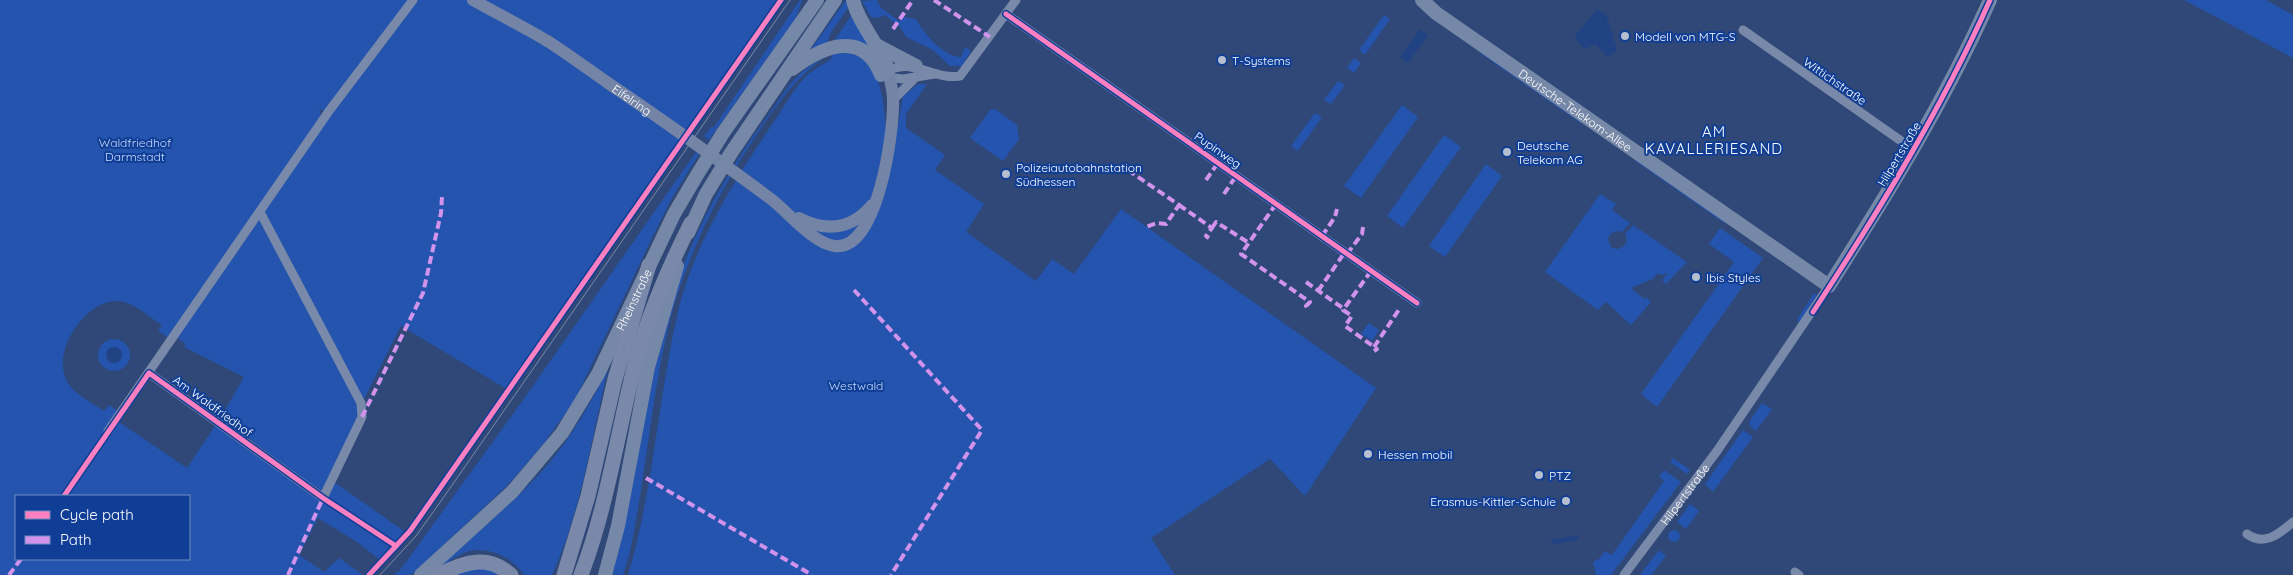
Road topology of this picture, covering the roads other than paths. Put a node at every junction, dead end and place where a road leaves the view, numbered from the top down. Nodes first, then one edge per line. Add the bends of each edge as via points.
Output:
1 (413, 0) edge
2 (473, 0) edge
3 (817, 0) edge
4 (835, 0) edge
5 (853, 0) edge
6 (1016, 0) edge
7 (1422, 0) edge
8 (1990, 0) edge
9 (1006, 14) junction
10 (1743, 30) dead end
11 (878, 46) junction
12 (916, 72) junction
13 (784, 74) junction
14 (886, 75) junction
15 (893, 100) junction
16 (890, 136) junction
17 (1914, 150) junction
18 (878, 197) junction
19 (784, 210) junction
20 (260, 212) junction
21 (691, 222) junction
22 (649, 265) junction
23 (1829, 286) junction
24 (1418, 303) dead end
25 (148, 373) junction
26 (108, 431) dead end
27 (2293, 522) edge
28 (2247, 534) dead end
29 (421, 575) edge
30 (439, 575) edge
31 (511, 575) edge
32 (564, 575) edge
33 (581, 575) edge
34 (605, 575) edge
35 (1624, 575) edge

1 - 20 street via 329,111
2 - 19 main road, Eifelring via 550,43 676,129
3 - 22 main road, Rheinstraße via 719,140 674,214
4 - 13 main road
5 - 11 main road via 857,13
6 - 9 street
7 - 23 main road, Deutsche-Telekom-Allee via 1436,13
8 - 17 main road, Hilpertstraße via 1958,71
9 - 12 street via 964,73 957,76
9 - 24 street, Pupinweg
10 - 17 street, Wittichstraße
11 - 12 main road
11 - 14 main road
12 - 14 street via 899,67
12 - 15 street
13 - 14 main road via 817,52 840,45 867,54
13 - 21 main road via 731,153
14 - 15 main road, Eifelring
14 - 16 main road, Eifelring
15 - 16 main road, Eifelring
16 - 18 main road, Eifelring
17 - 23 main road, Hilpertstraße
18 - 19 main road, Eifelring via 863,214 842,227 820,227
18 - 19 main road, Eifelring via 863,232 853,242 842,246 820,240
20 - 25 street
20 - 25 street, Am Waldfriedhof via 361,403 362,417 323,498
21 - 33 highway via 667,272 645,331 602,512
21 - 34 main road via 664,304 648,367 618,526
22 - 29 main road, Rheinstraße via 598,374 562,433 512,492
22 - 32 highway via 615,379 578,534
23 - 35 street, Hilpertstraße via 1722,445
25 - 26 street
27 - 28 street via 2267,539
30 - 31 highway via 468,562 481,561 497,565

